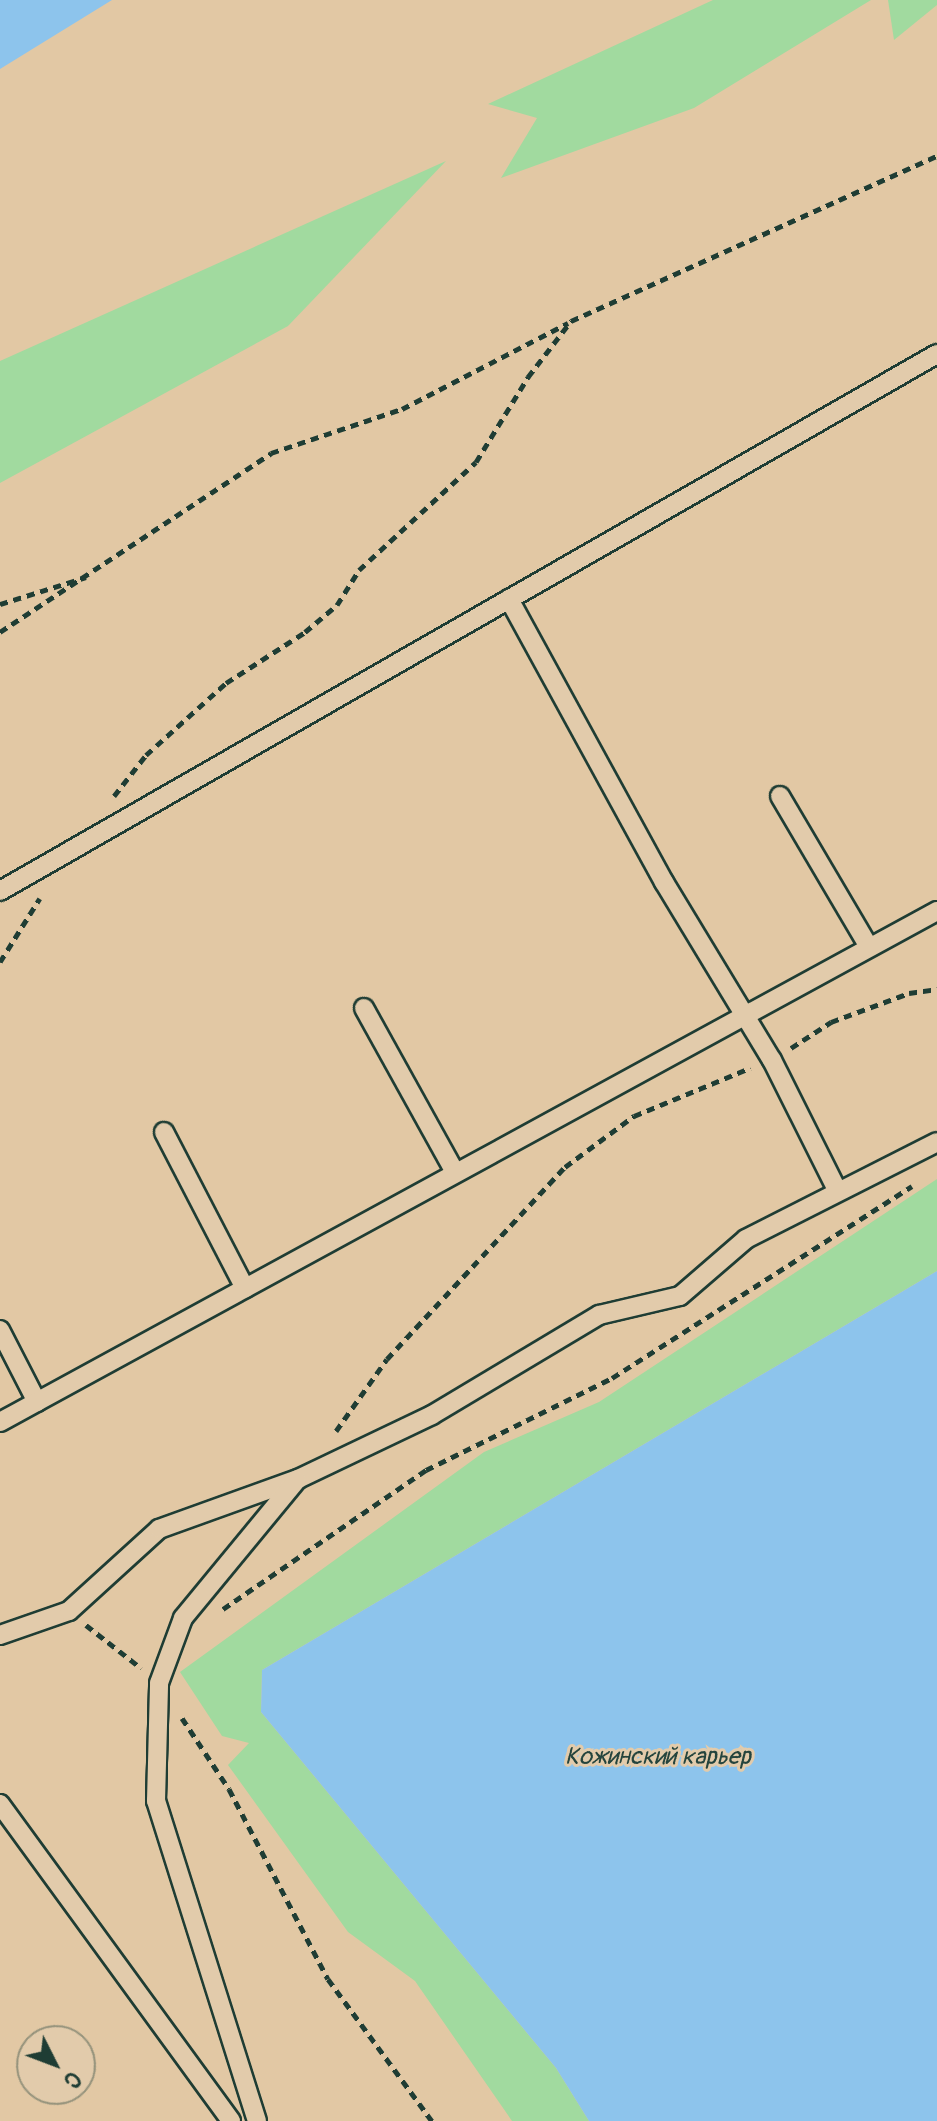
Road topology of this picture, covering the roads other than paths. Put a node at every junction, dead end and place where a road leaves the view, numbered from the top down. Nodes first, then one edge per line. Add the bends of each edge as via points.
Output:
1 (937, 354) edge
2 (509, 599) junction
3 (780, 796) dead end
4 (0, 891) edge
5 (937, 911) edge
6 (869, 947) junction
7 (364, 1008) dead end
8 (744, 1014) junction
9 (164, 1132) dead end
10 (937, 1142) edge
11 (455, 1172) junction
12 (837, 1190) junction
13 (245, 1288) junction
14 (0, 1330) edge
15 (37, 1402) junction
16 (0, 1422) edge
17 (298, 1479) junction
18 (0, 1635) edge
19 (1, 1806) edge
20 (231, 2121) edge
21 (257, 2121) edge

1 - 2 lane
2 - 4 lane
2 - 8 lane via 664,882
3 - 6 lane
5 - 6 lane
6 - 8 lane
7 - 11 lane
8 - 11 lane
8 - 12 lane
9 - 13 lane
10 - 12 lane
11 - 13 lane
12 - 17 lane via 746,1239 680,1296 599,1315 432,1415
13 - 15 lane
14 - 15 lane
15 - 16 lane
17 - 18 lane via 159,1529 69,1611
17 - 21 lane via 183,1618 159,1683 156,1801
19 - 20 lane

